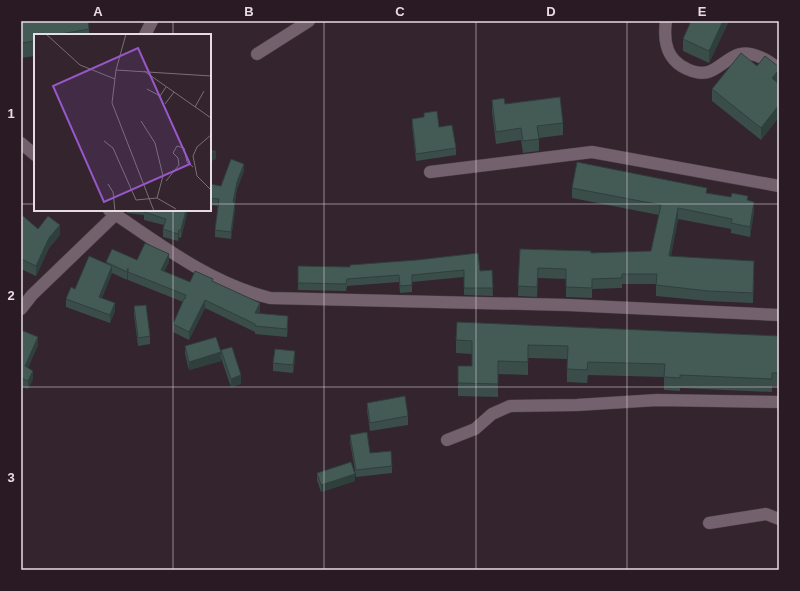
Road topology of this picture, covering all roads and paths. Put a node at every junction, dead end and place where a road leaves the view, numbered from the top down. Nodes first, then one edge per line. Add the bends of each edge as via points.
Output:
1 (309, 21) edge
2 (666, 21) edge
3 (257, 54) dead end
4 (779, 69) edge
5 (21, 143) edge
6 (34, 154) edge
7 (430, 172) dead end
8 (779, 186) edge
9 (112, 212) edge
10 (21, 310) edge
11 (779, 315) edge
12 (779, 402) edge
13 (447, 440) dead end
14 (779, 519) edge
15 (709, 523) dead end

1 - 3 street
2 - 4 street via 665,32 670,56 678,65 693,72 708,72 740,54 763,58
5 - 6 street
7 - 8 street via 592,152
9 - 10 street via 32,295
9 - 11 street via 191,265 226,284 270,298 568,305
12 - 13 street via 657,400 510,406 492,414 475,429
14 - 15 street via 766,514

